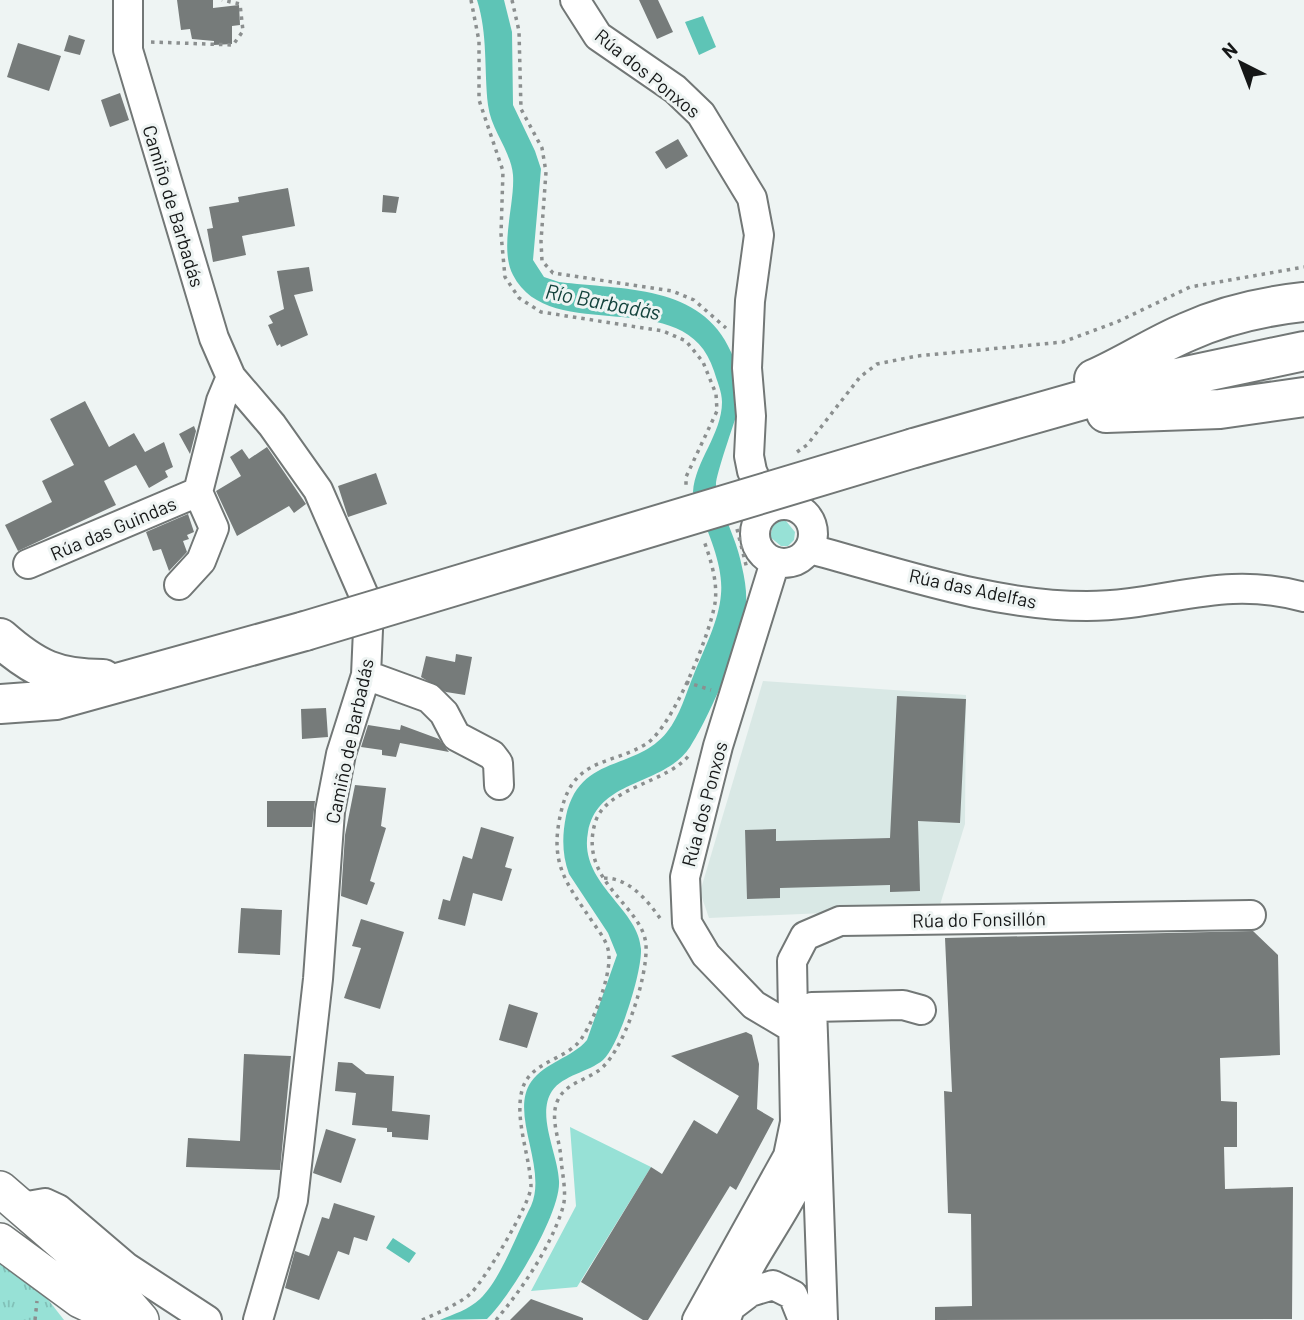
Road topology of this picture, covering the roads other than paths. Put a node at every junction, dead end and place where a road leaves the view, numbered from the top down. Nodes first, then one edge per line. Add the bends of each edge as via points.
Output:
1 (128, 0) edge
2 (575, 0) edge
3 (1304, 302) edge
4 (1304, 351) edge
5 (231, 377) junction
6 (1304, 397) edge
7 (979, 429) junction
8 (198, 492) junction
9 (769, 509) junction
10 (810, 549) junction
11 (775, 562) junction
12 (28, 564) dead end
13 (178, 585) dead end
14 (1304, 597) edge
15 (0, 638) edge
16 (366, 675) junction
17 (134, 679) junction
18 (0, 704) edge
19 (499, 785) dead end
20 (1251, 915) dead end
21 (921, 1010) dead end
22 (791, 1027) junction
23 (817, 1131) junction
24 (7, 1203) edge
25 (0, 1241) edge
26 (33, 1266) junction
27 (268, 1281) junction
28 (728, 1314) edge
29 (82, 1320) edge
30 (123, 1320) edge
31 (134, 1320) edge
32 (141, 1320) edge
33 (207, 1320) edge
34 (245, 1320) edge
35 (258, 1320) edge
36 (696, 1320) edge
37 (803, 1320) edge
38 (822, 1320) edge

1 - 5 street, Camiño de Barbadás via 128,43 145,113 214,338
2 - 9 street, Rúa dos Ponxos via 598,36 695,107 746,186 758,217 747,368 749,456
3 - 7 highway via 1188,331 1140,358
4 - 7 highway via 1111,392
5 - 8 street, Rúa das Guindas
5 - 16 street, Camiño de Barbadás via 318,490 362,585 369,607
6 - 7 highway via 1188,412 1119,410 1046,424
7 - 17 highway, bridge
8 - 12 street, Rúa das Guindas
8 - 13 street, Rúa das Guindas via 214,527 201,561
9 - 10 street via 788,505 805,513 814,530
9 - 11 street via 757,524 756,542
10 - 11 street via 798,560
10 - 14 street, Rúa das Adelfas via 988,595 1051,605 1136,602 1243,587
11 - 22 street, Rúa dos Ponxos via 718,746 685,877 687,923 703,950 754,1005
15 - 17 highway via 49,673 75,679
16 - 19 street via 429,698 444,713 456,736 492,755 498,763
16 - 27 street, Camiño de Barbadás via 341,754 330,811 318,979 293,1200
17 - 18 highway via 56,700
20 - 22 street, Rúa do Fonsillón via 840,921 805,936 792,961
21 - 23 street via 903,1005 812,1007
22 - 36 street via 795,1122 788,1157
23 - 28 street via 805,1174 742,1280
23 - 38 street
24 - 31 main road via 69,1273
24 - 32 main road via 110,1284
24 - 33 street via 45,1203 58,1209 126,1268
25 - 26 main road
26 - 29 street via 42,1287
26 - 30 main road via 80,1300
27 - 34 street, Camiño de Barbadás
27 - 35 street, Camiño de Barbadás
28 - 37 street via 750,1292 773,1285 793,1295

